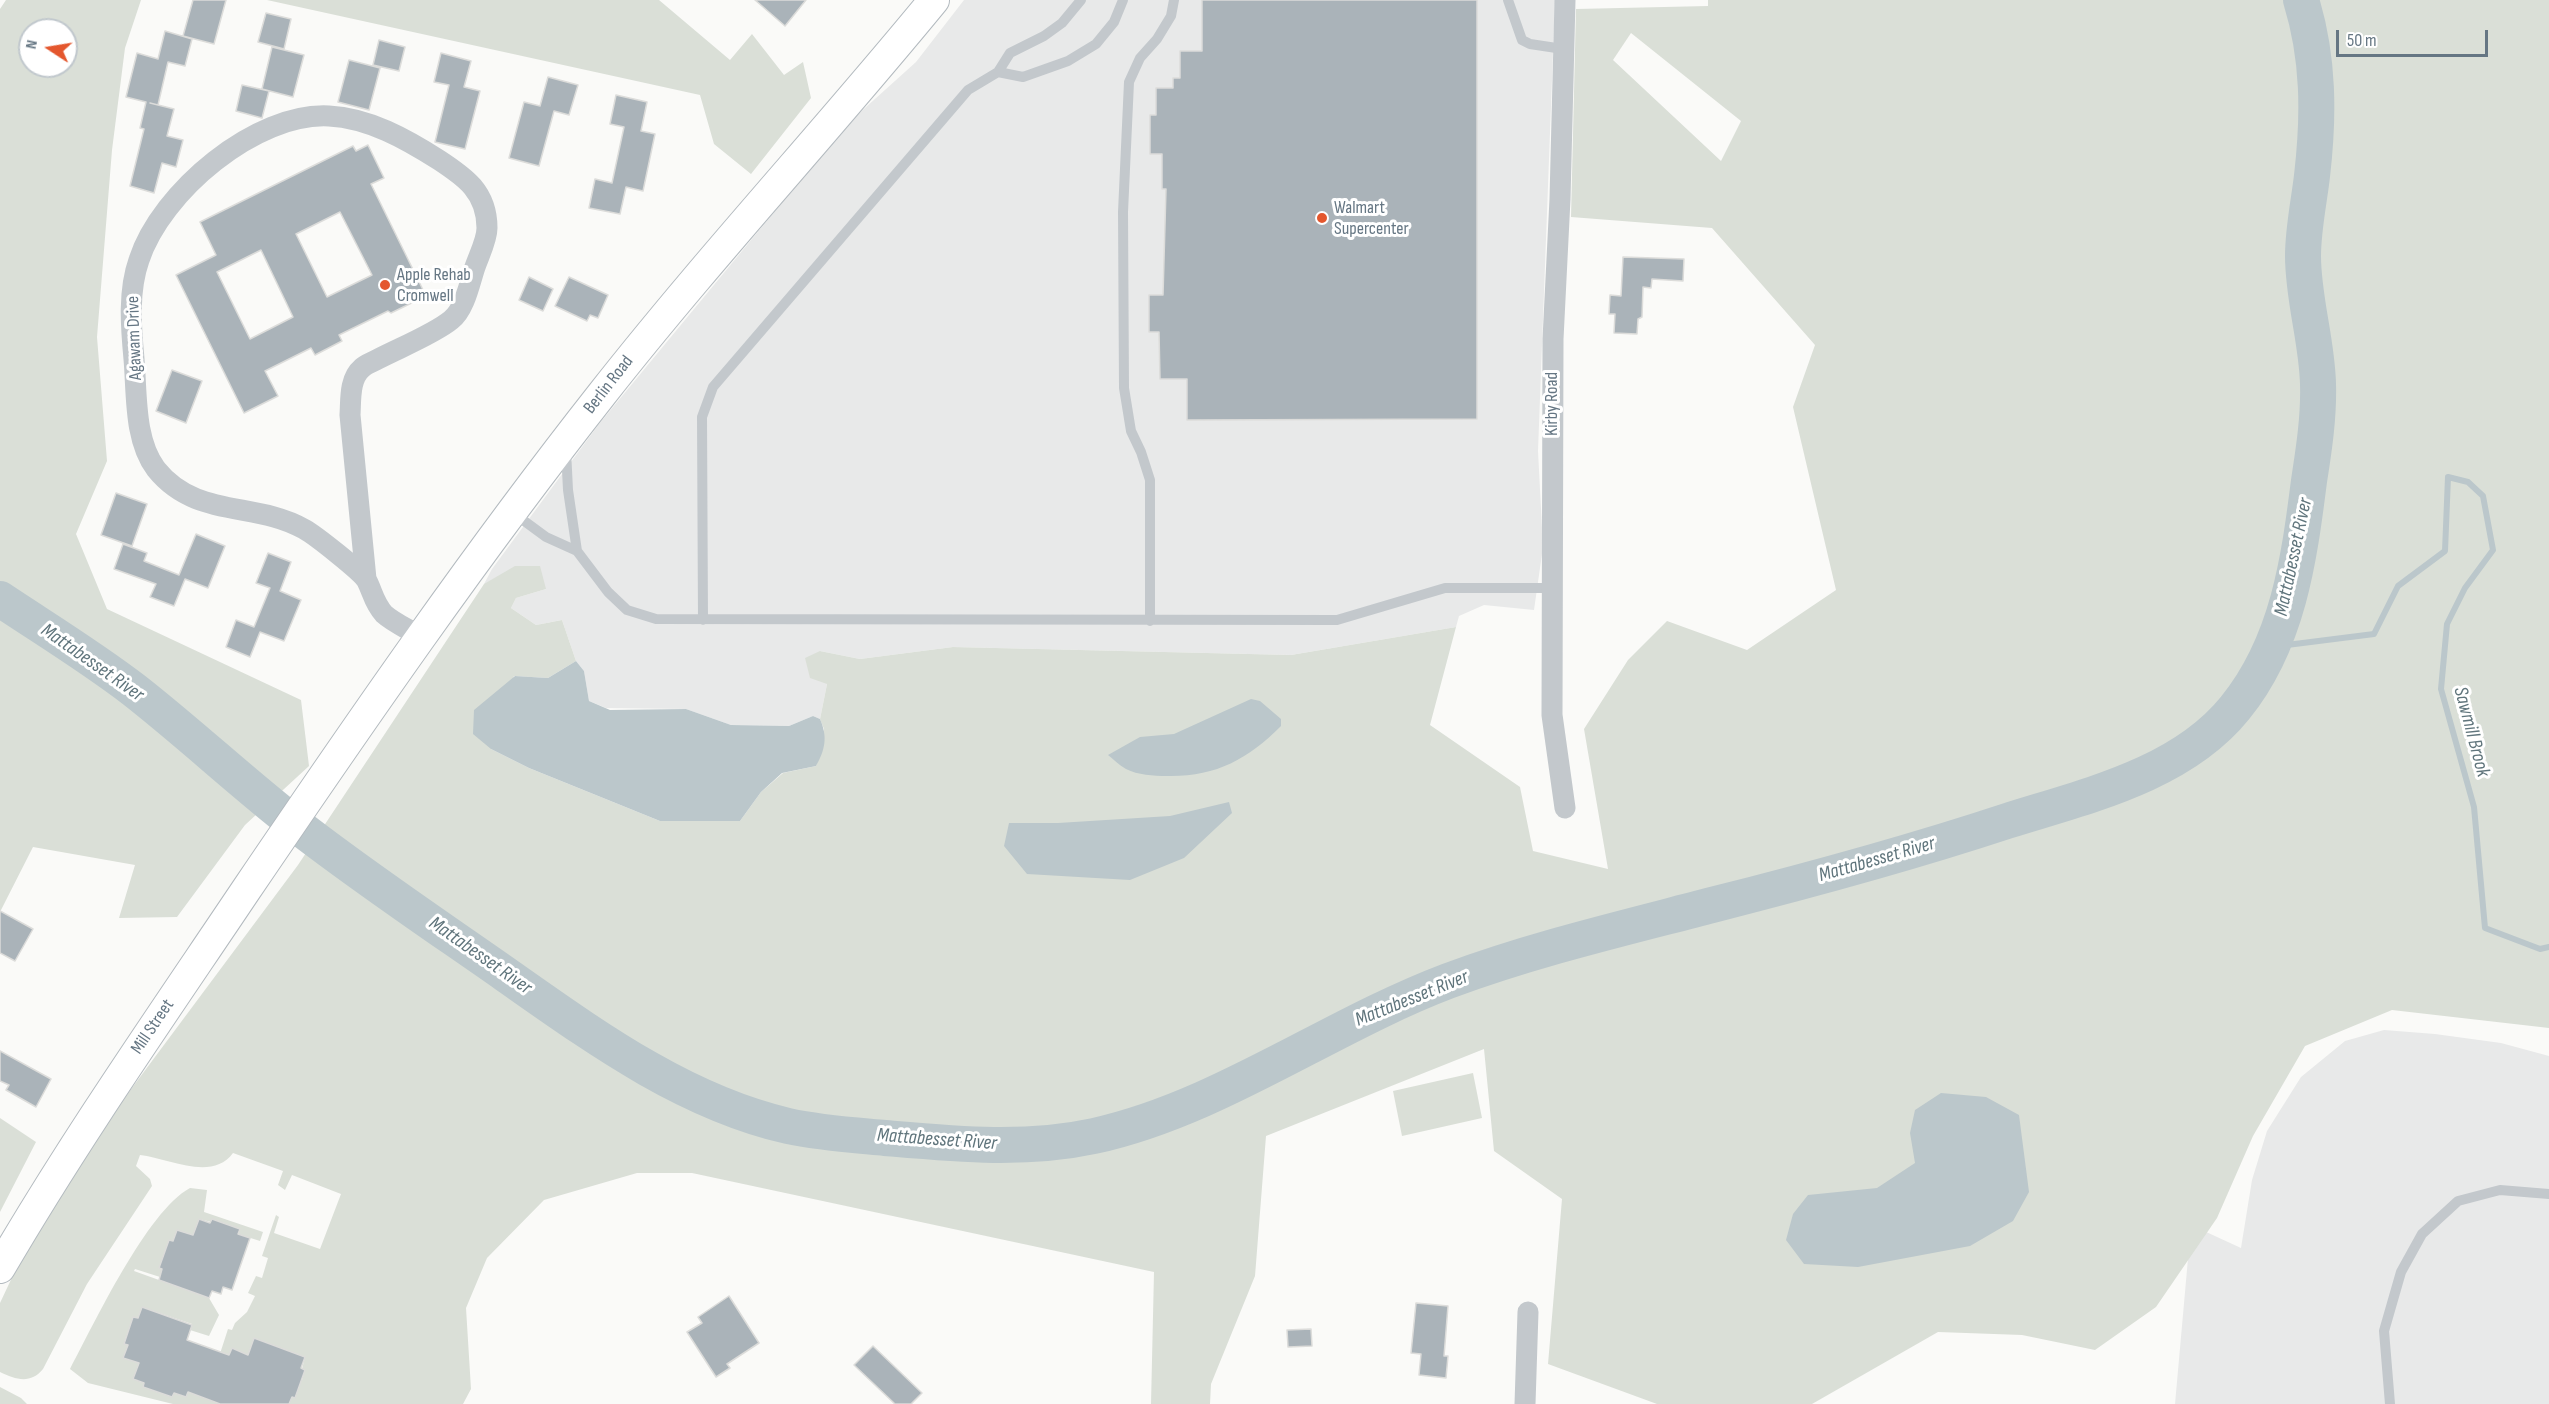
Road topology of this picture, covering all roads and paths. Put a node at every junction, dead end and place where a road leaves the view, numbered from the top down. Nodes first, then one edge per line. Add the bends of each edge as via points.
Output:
1 (934, 0) edge
2 (1082, 0) edge
3 (1123, 0) edge
4 (1174, 0) edge
5 (1508, 0) edge
6 (1565, 0) edge
7 (1563, 49) junction
8 (998, 72) junction
9 (566, 440) junction
10 (512, 512) junction
11 (578, 551) junction
12 (366, 579) junction
13 (1552, 588) junction
14 (703, 620) junction
15 (1150, 621) junction
16 (422, 637) junction
17 (313, 792) joint
18 (1565, 808) dead end
19 (2549, 1194) edge
20 (0, 1268) edge
21 (1528, 1312) dead end
22 (1525, 1404) edge
23 (2390, 1404) edge

1 - 9 main road, Berlin Road via 637,350
2 - 8 lane via 1062,23 1010,53
3 - 8 lane via 1114,22 1095,44 1068,61 1023,77
4 - 15 lane via 1171,16 1140,58 1129,82 1123,212 1124,388 1131,431 1150,480
5 - 7 lane via 1522,40 1530,45
6 - 7 street, Kirby Road
7 - 13 street, Kirby Road via 1553,339
8 - 14 lane via 968,90 713,387 702,417
9 - 10 main road, Berlin Road
9 - 11 lane via 568,490
10 - 11 lane via 546,537
10 - 16 main road, Berlin Road
11 - 14 lane via 608,592 627,610 656,619
12 - 12 street, Agawam Drive via 308,531 286,520 224,508 192,499 180,491 145,451 138,414 132,291 138,261 154,227 173,200 220,156 301,117 331,116 359,121 406,139 469,180 478,193 488,229 462,304 452,320 360,369 351,389
12 - 16 street, Agawam Drive via 371,598 385,615
13 - 15 lane via 1445,588 1337,620
13 - 18 street, Kirby Road via 1552,715
14 - 15 lane
16 - 17 main road, Berlin Road
17 - 20 main road, Mill Street via 119,1076
19 - 23 lane via 2500,1190 2458,1201 2422,1234 2401,1272 2384,1331
21 - 22 street

